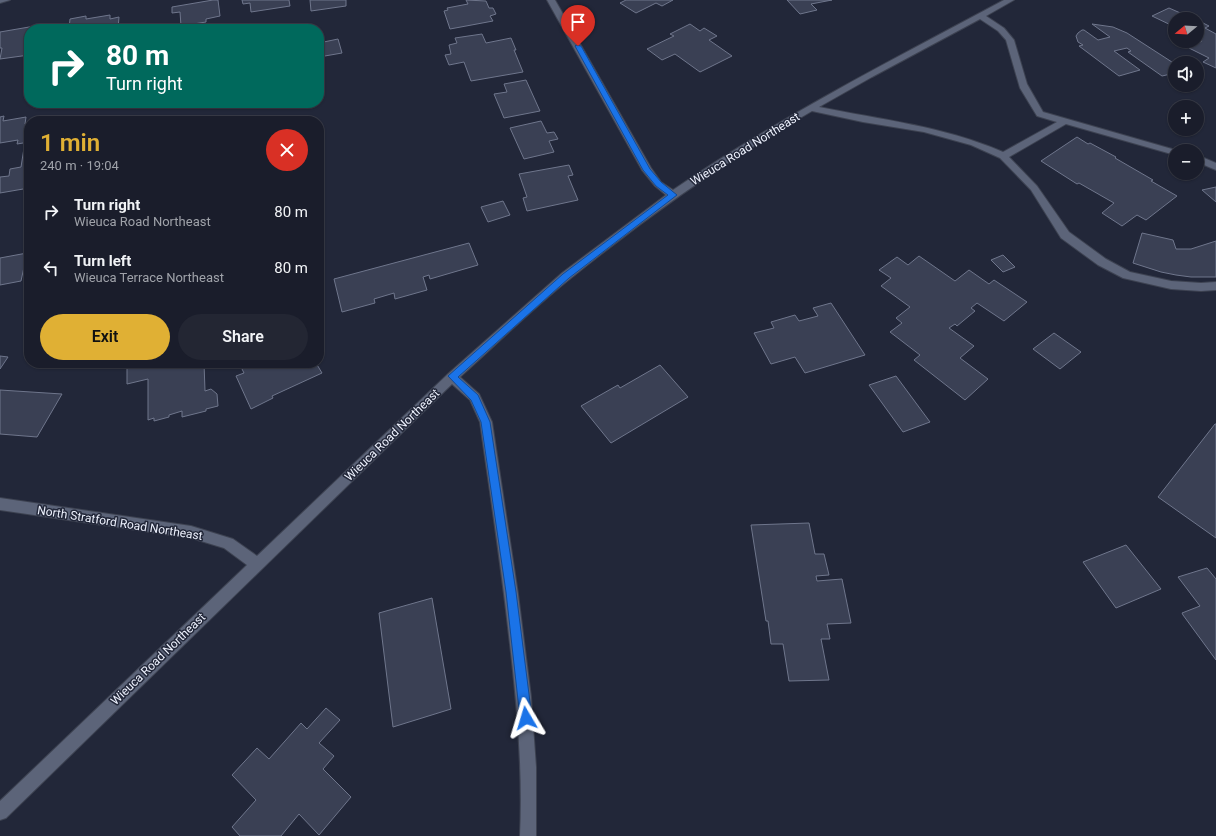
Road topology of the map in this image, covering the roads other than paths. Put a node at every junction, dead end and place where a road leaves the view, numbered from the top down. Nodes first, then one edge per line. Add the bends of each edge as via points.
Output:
1 (6, 0) edge
2 (551, 0) edge
3 (1010, 0) edge
4 (0, 1) edge
5 (981, 16) junction
6 (811, 108) junction
7 (1065, 121) junction
8 (1168, 150) edge
9 (1003, 156) junction
10 (1204, 162) edge
11 (1216, 168) edge
12 (673, 195) junction
13 (1216, 286) edge
14 (452, 376) junction
15 (0, 504) edge
16 (257, 564) junction
17 (0, 812) edge
18 (528, 836) edge

1 - 4 street
2 - 12 street via 647,170 658,184
3 - 5 street, Wieuca Road Northeast
5 - 6 street, Wieuca Road Northeast via 901,57
5 - 7 street via 1005,33 1013,45 1020,78 1028,98 1040,114
6 - 9 street via 925,129 974,143
6 - 12 street, Wieuca Road Northeast
7 - 8 street
7 - 9 street
9 - 13 street via 1034,188 1065,235 1102,262 1127,274 1172,285
10 - 11 street
12 - 14 street, Wieuca Road Northeast via 566,276
14 - 16 street, Wieuca Road Northeast
14 - 18 street via 475,397 486,422 511,592 526,718 530,802
15 - 16 street, North Stratford Road Northeast via 191,532 228,543
16 - 17 street, Wieuca Road Northeast

